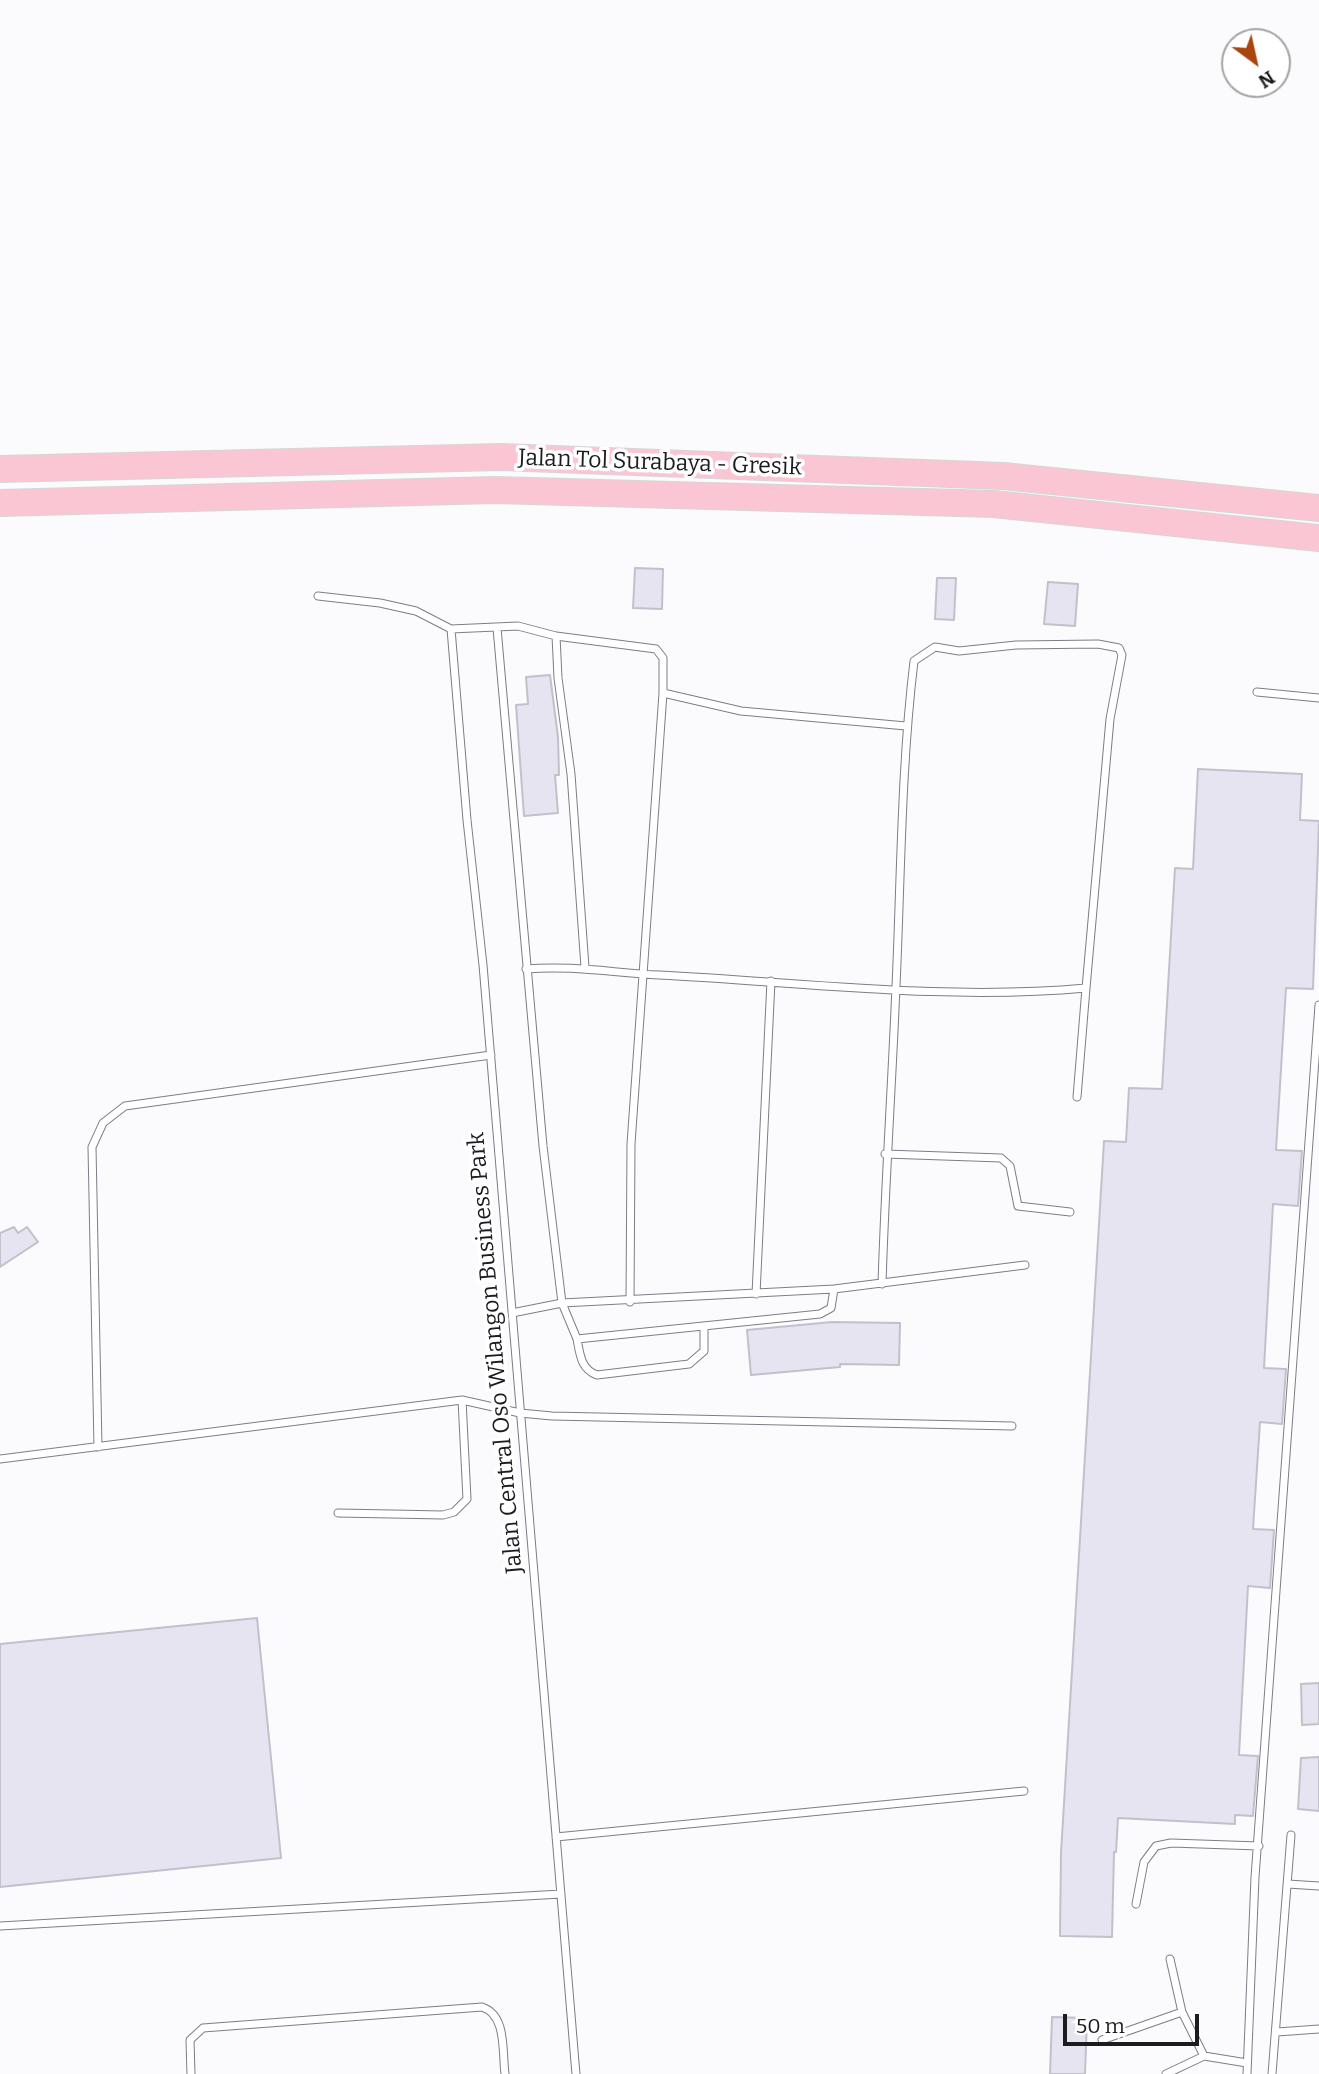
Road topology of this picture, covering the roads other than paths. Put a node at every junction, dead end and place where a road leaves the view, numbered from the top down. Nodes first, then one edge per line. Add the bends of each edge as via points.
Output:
1 (0, 469) edge
2 (0, 503) edge
3 (1319, 508) edge
4 (1319, 538) edge
5 (318, 596) dead end
6 (497, 628) junction
7 (451, 629) junction
8 (556, 636) junction
9 (1257, 692) dead end
10 (663, 694) junction
11 (1319, 698) edge
12 (906, 726) junction
13 (584, 967) junction
14 (526, 969) junction
15 (642, 974) junction
16 (771, 981) junction
17 (1086, 988) junction
18 (896, 989) junction
19 (1319, 1005) edge
20 (491, 1055) junction
21 (1077, 1097) dead end
22 (885, 1154) junction
23 (1070, 1212) dead end
24 (1025, 1265) dead end
25 (882, 1284) junction
26 (834, 1289) junction
27 (756, 1294) junction
28 (630, 1302) junction
29 (562, 1303) junction
30 (512, 1313) junction
31 (704, 1327) junction
32 (577, 1339) junction
33 (463, 1400) junction
34 (520, 1413) junction
35 (1013, 1426) dead end
36 (99, 1447) junction
37 (0, 1459) edge
38 (338, 1513) dead end
39 (1024, 1791) dead end
40 (1291, 1835) dead end
41 (556, 1837) junction
42 (1259, 1846) junction
43 (1287, 1884) junction
44 (1319, 1886) edge
45 (562, 1894) junction
46 (1136, 1904) dead end
47 (0, 1926) edge
48 (1170, 1959) dead end
49 (1182, 2012) junction
50 (1319, 2029) edge
51 (1277, 2032) junction
52 (1102, 2040) dead end
53 (1204, 2056) junction
54 (1247, 2063) junction
55 (191, 2074) edge
56 (505, 2074) edge
57 (576, 2074) edge
58 (1166, 2074) edge
59 (1247, 2074) edge
60 (1272, 2074) edge

1 - 3 highway, Jalan Tol Surabaya - Gresik via 501,457 1003,476
2 - 4 highway, Jalan Tol Surabaya - Gresik via 495,490 994,504
5 - 7 lane via 416,611
6 - 7 lane
6 - 8 lane via 518,626
6 - 14 lane
7 - 20 lane, Jalan Central Oso Wilangon Business Park
8 - 10 lane via 656,649 663,658
8 - 13 lane
9 - 11 lane
10 - 12 lane via 741,710
10 - 15 lane
12 - 17 lane via 914,661 934,647 958,652 1016,645 1119,648 1122,655 1110,719
12 - 18 lane
13 - 14 lane
13 - 15 lane
14 - 29 lane
15 - 16 lane
15 - 28 lane via 631,1144
16 - 18 lane
16 - 27 lane
17 - 18 lane
17 - 21 lane
18 - 22 lane
19 - 42 lane
20 - 30 lane, Jalan Central Oso Wilangon Business Park
20 - 36 lane via 125,1106 103,1123 92,1147
22 - 23 lane via 1001,1158 1010,1166 1018,1206
22 - 25 lane
24 - 25 lane
25 - 26 lane
26 - 27 lane
26 - 31 lane via 831,1308 820,1314
27 - 28 lane
28 - 29 lane
29 - 30 lane
29 - 32 lane
30 - 34 lane, Jalan Central Oso Wilangon Business Park
31 - 32 lane
31 - 32 lane via 704,1352 689,1364 597,1375 581,1361
33 - 34 lane
33 - 36 lane
33 - 38 lane via 467,1499 454,1512
34 - 35 lane
34 - 41 lane, Jalan Central Oso Wilangon Business Park
36 - 37 lane
39 - 41 lane
40 - 43 lane
41 - 45 lane, Jalan Central Oso Wilangon Business Park
42 - 46 lane via 1156,1846 1144,1862
42 - 54 lane
43 - 44 lane
43 - 51 lane
45 - 47 lane
45 - 57 lane, Jalan Central Oso Wilangon Business Park
48 - 49 lane
49 - 52 lane
49 - 53 lane
50 - 51 lane
51 - 60 lane
53 - 54 lane
53 - 58 lane
54 - 59 lane
55 - 56 lane via 190,2040 203,2028 482,2007 499,2019

